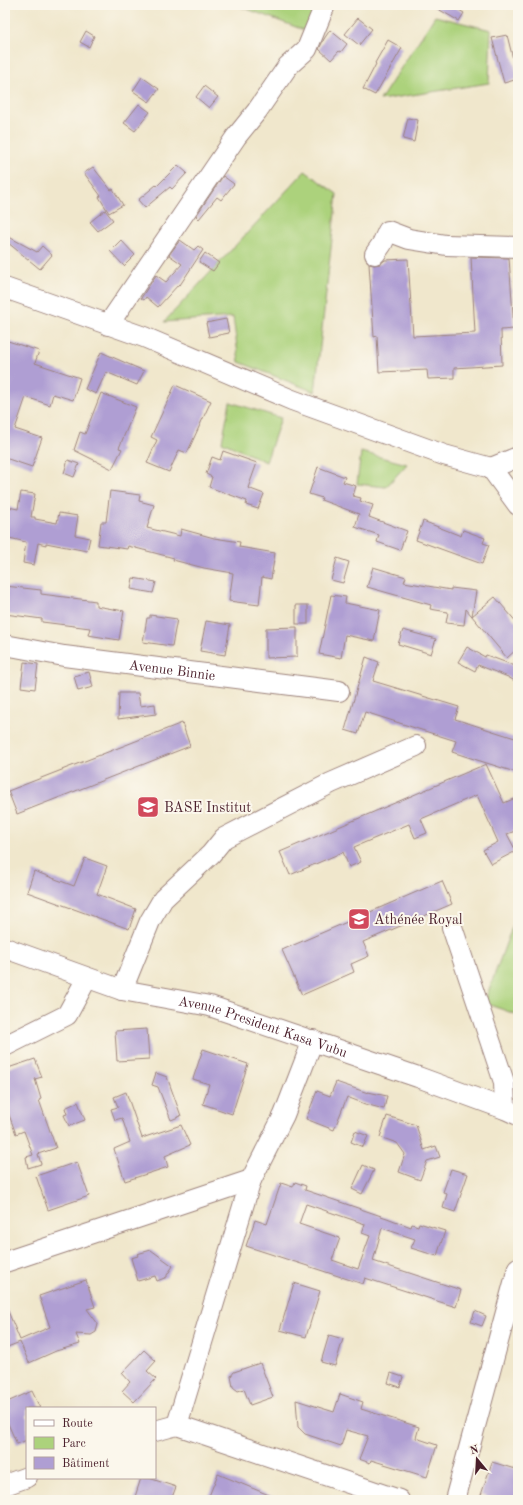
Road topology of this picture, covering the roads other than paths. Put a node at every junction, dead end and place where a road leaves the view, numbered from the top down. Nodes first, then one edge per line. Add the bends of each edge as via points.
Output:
1 (325, 5) edge
2 (518, 247) edge
3 (376, 254) dead end
4 (5, 288) edge
5 (108, 325) junction
6 (518, 457) edge
7 (491, 468) junction
8 (518, 505) edge
9 (5, 645) edge
10 (340, 691) dead end
11 (416, 746) dead end
12 (452, 927) dead end
13 (5, 948) edge
14 (87, 978) junction
15 (122, 990) junction
16 (313, 1040) junction
17 (5, 1046) edge
18 (512, 1112) edge
19 (251, 1180) junction
20 (5, 1262) edge
21 (518, 1268) edge
22 (177, 1425) junction
23 (156, 1431) edge
24 (26, 1477) edge
25 (5, 1485) edge
26 (399, 1500) edge
27 (455, 1500) edge

1 - 5 street via 307,49 288,66 236,137
2 - 3 street via 446,245 409,239 388,231
4 - 5 street
5 - 7 street via 144,337 292,400 444,455
6 - 7 street
7 - 8 street
9 - 10 street, Avenue Binnie via 64,656
11 - 15 street via 331,783 224,838 211,854 163,898 150,921
12 - 18 street
13 - 14 street, Avenue President Kasa Vubu
14 - 15 street, Avenue President Kasa Vubu
14 - 17 street via 67,1015
15 - 16 street, Avenue President Kasa Vubu via 210,1006
16 - 18 street, Avenue President Kasa Vubu
16 - 19 street via 284,1115
19 - 20 street
19 - 22 street
21 - 27 street
22 - 23 street
22 - 26 street
24 - 25 street

